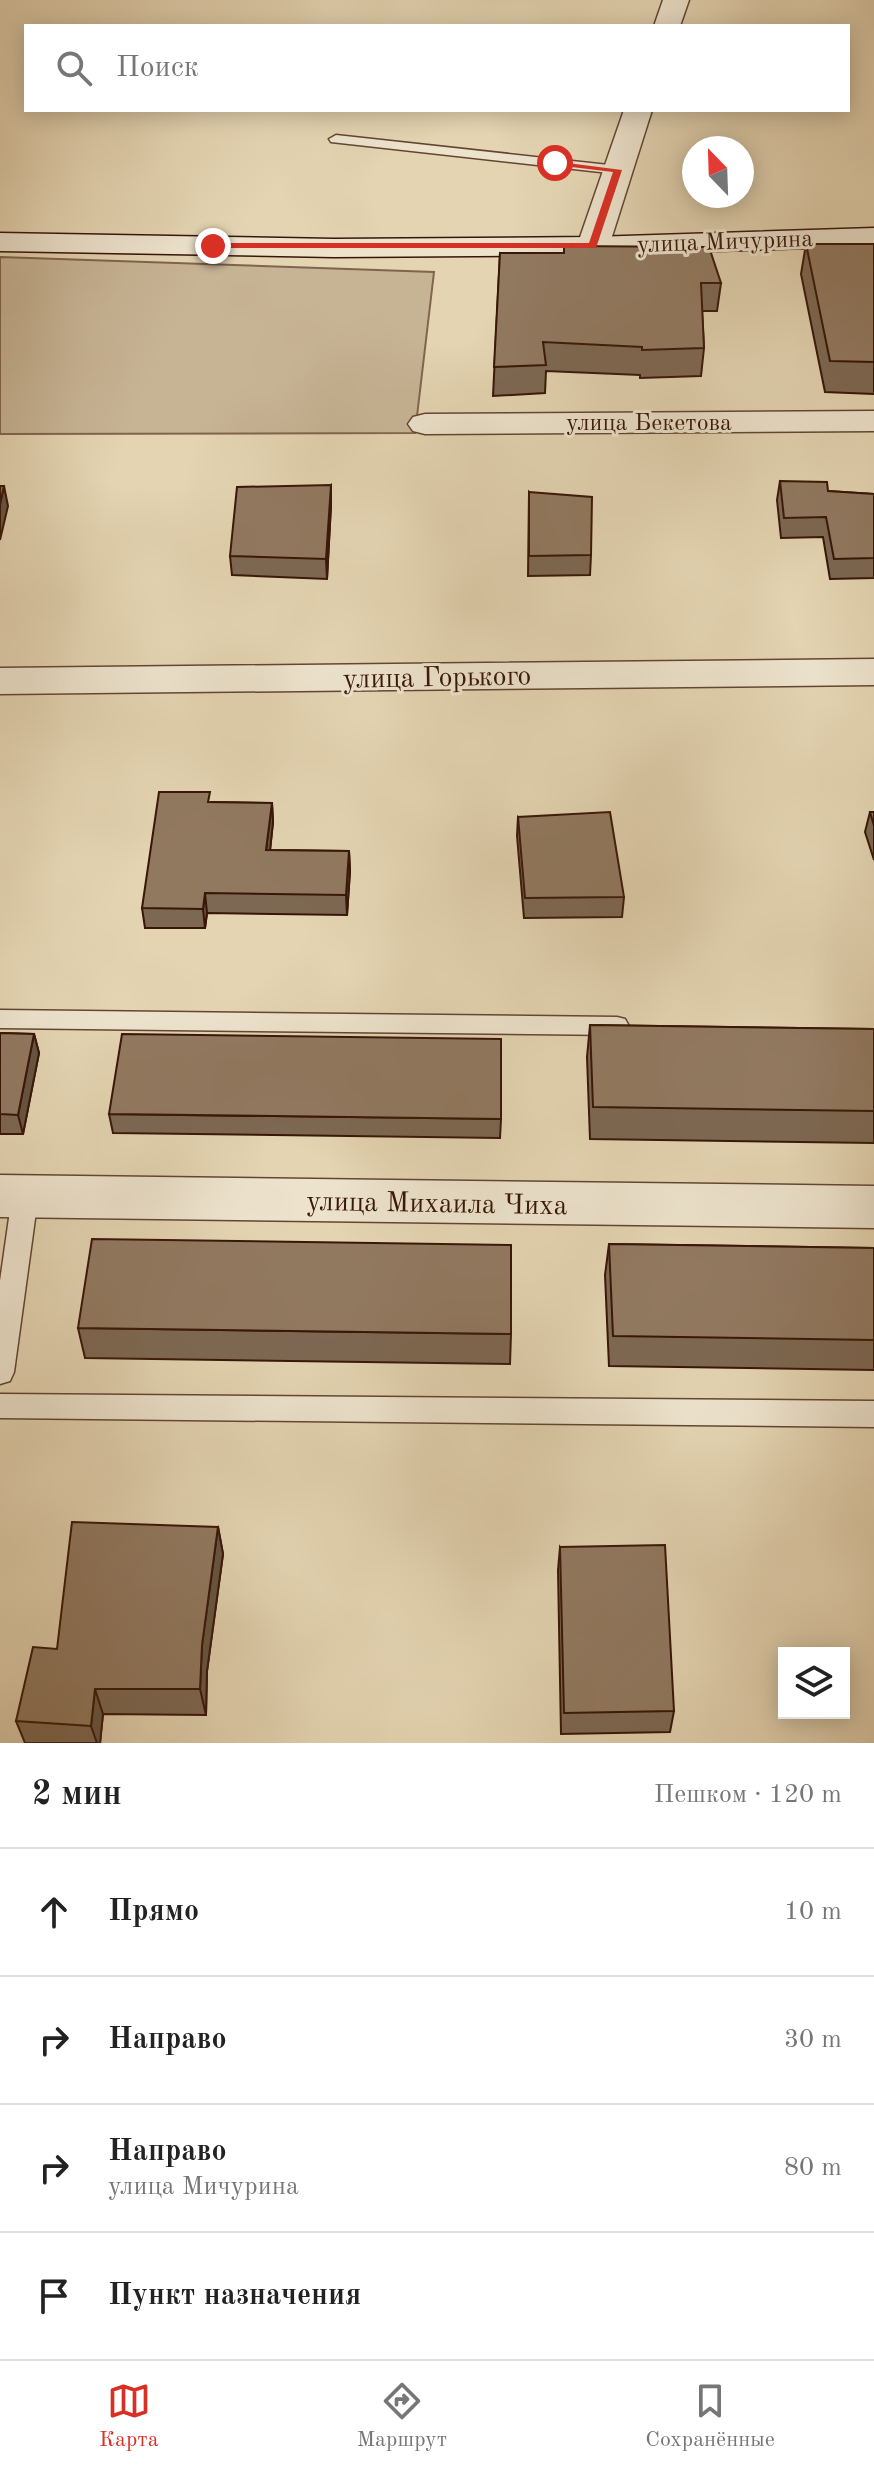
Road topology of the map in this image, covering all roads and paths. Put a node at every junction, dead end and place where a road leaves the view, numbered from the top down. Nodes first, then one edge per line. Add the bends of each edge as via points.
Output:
1 (676, 0) edge
2 (668, 24) edge
3 (637, 112) edge
4 (336, 139) dead end
5 (618, 170) junction
6 (874, 237) edge
7 (0, 242) edge
8 (593, 246) junction
9 (874, 421) edge
10 (425, 424) dead end
11 (874, 672) edge
12 (0, 681) edge
13 (0, 1019) edge
14 (636, 1026) edge
15 (12, 1196) edge
16 (874, 1207) edge
17 (0, 1372) edge
18 (0, 1406) edge
19 (874, 1414) edge

1 - 2 street
3 - 5 street
4 - 5 lane
5 - 8 street
6 - 8 street, улица Мичурина
7 - 8 street, улица Мичурина
9 - 10 street, улица Бекетова
11 - 12 street, улица Горького
13 - 14 lane
15 - 16 street, улица Михаила Чиха
15 - 17 lane
18 - 19 lane

